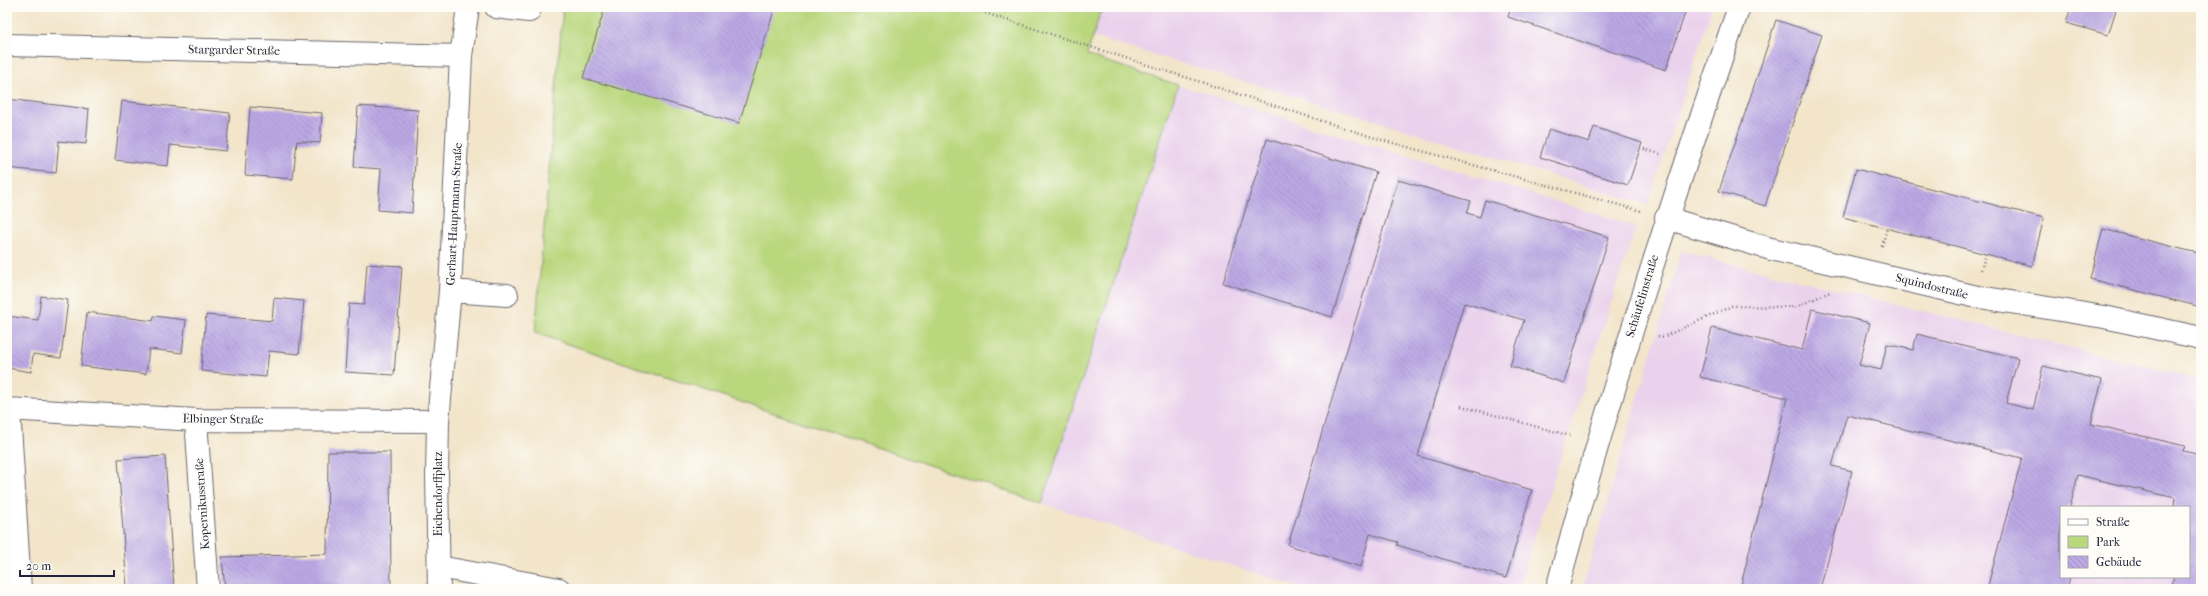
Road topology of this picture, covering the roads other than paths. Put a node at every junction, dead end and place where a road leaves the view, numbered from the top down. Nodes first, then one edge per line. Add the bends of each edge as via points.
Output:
1 (468, 7) edge
2 (496, 7) edge
3 (1739, 7) edge
4 (529, 11) dead end
5 (7, 45) edge
6 (460, 56) junction
7 (1666, 218) junction
8 (450, 290) junction
9 (506, 295) dead end
10 (2201, 338) edge
11 (8, 409) edge
12 (196, 420) junction
13 (438, 421) junction
14 (439, 567) junction
15 (20, 589) edge
16 (208, 589) edge
17 (439, 589) edge
18 (559, 589) edge
19 (1557, 589) edge

1 - 6 street, Gerhart-Hauptmann-Straße
2 - 4 street
3 - 7 street, Schäufelinstraße
5 - 6 street, Stargarder Straße
6 - 8 street, Gerhart-Hauptmann-Straße
7 - 10 street, Squindostraße via 1771,249 1973,296 2104,317
7 - 19 street, Schäufelinstraße via 1630,333
8 - 9 street
8 - 13 street, Gerhart-Hauptmann-Straße
11 - 12 street, Elbinger Straße
11 - 15 street
12 - 13 street, Elbinger Straße
12 - 16 street, Kopernikusstraße
13 - 14 street, Eichendorffplatz
14 - 17 street, Eichendorffplatz
14 - 18 street

